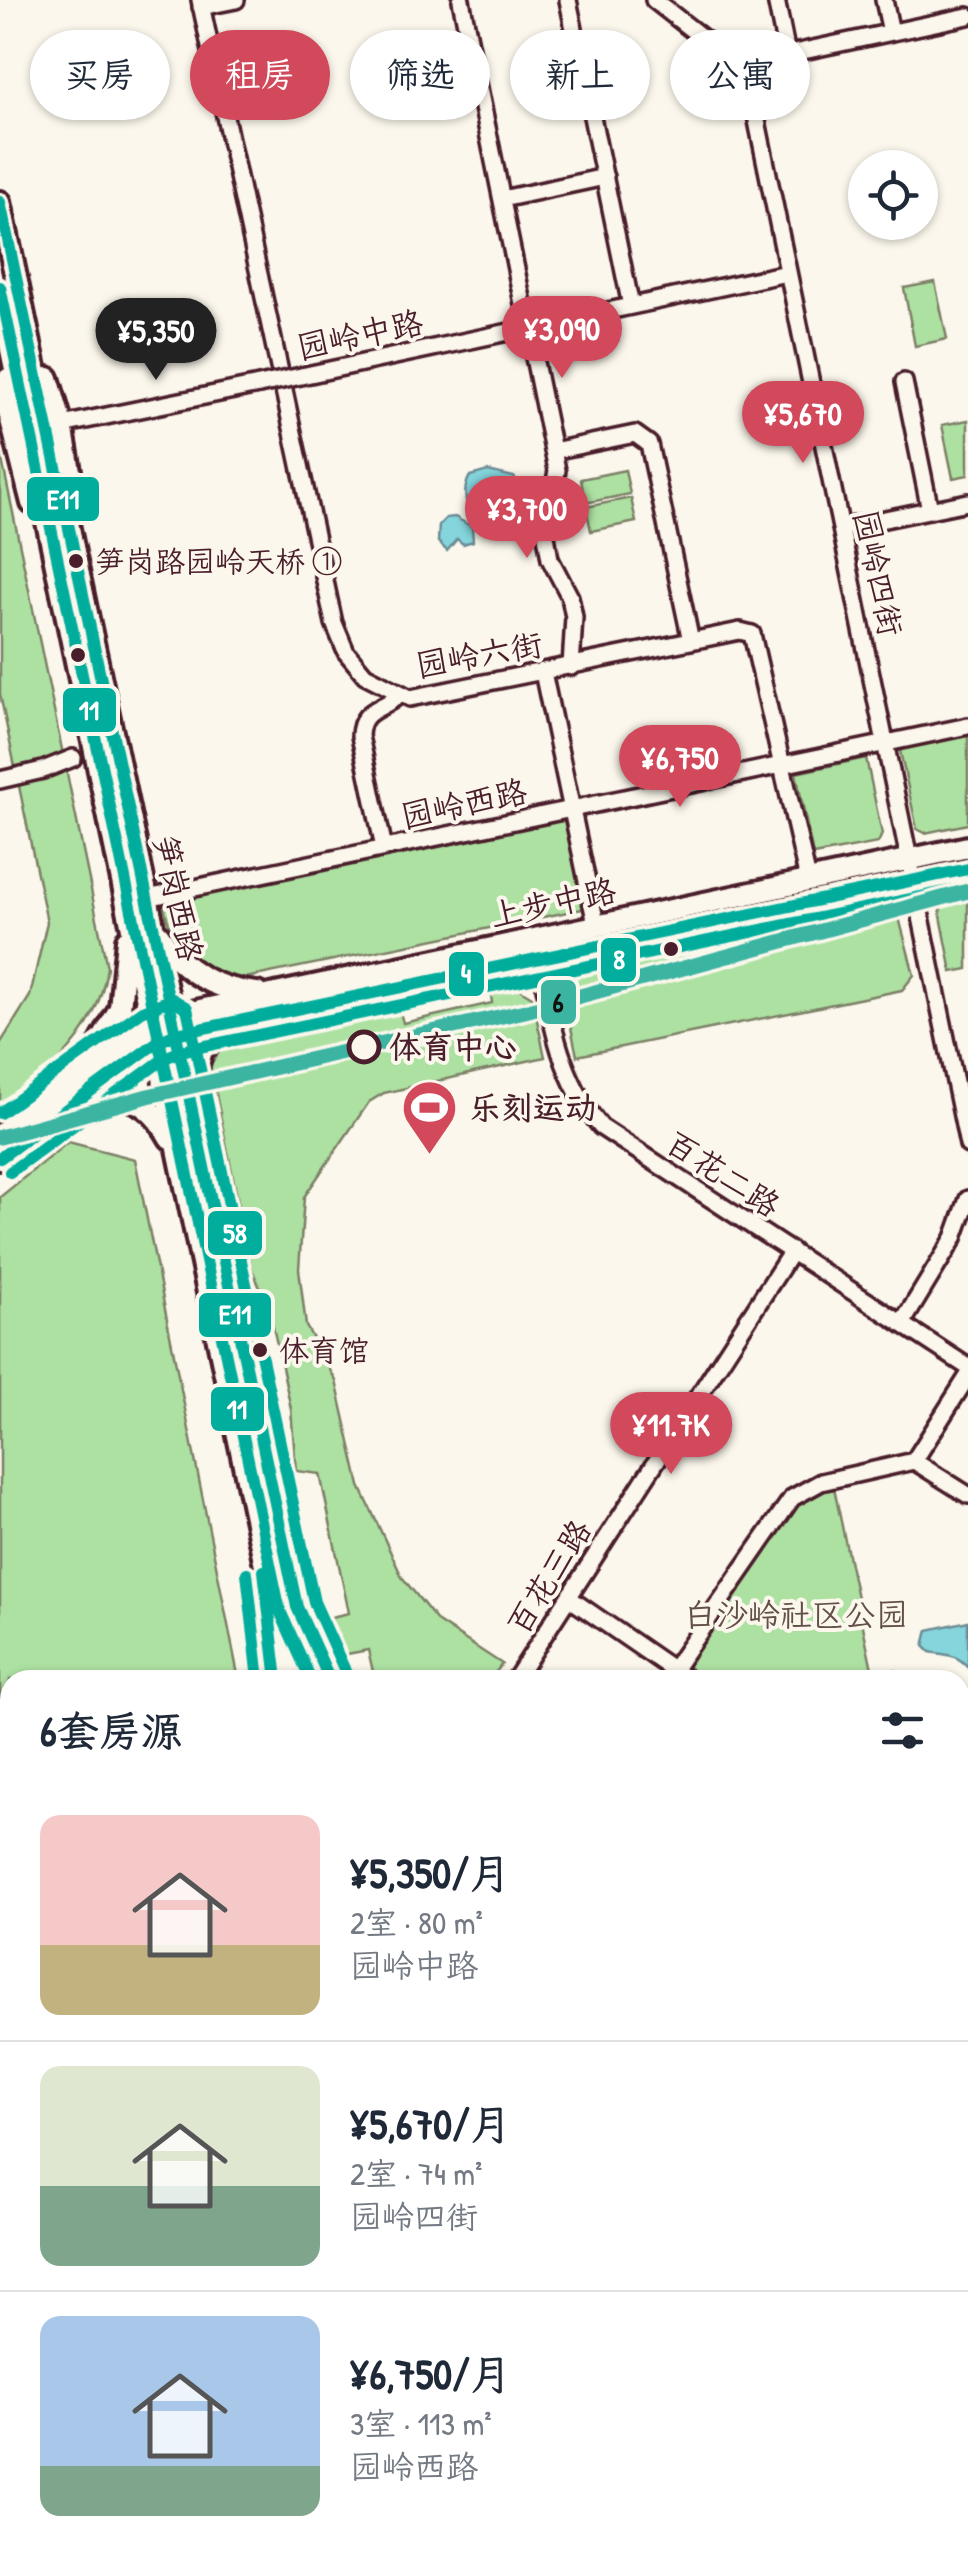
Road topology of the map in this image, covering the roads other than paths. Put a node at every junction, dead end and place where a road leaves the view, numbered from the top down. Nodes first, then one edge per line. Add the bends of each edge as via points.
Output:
1 (236, 0) edge
2 (461, 0) edge
3 (568, 0) edge
4 (654, 0) edge
5 (776, 0) edge
6 (884, 0) edge
7 (200, 4) edge
8 (968, 16) edge
9 (692, 30) edge
10 (782, 30) edge
11 (891, 32) junction
12 (810, 49) edge
13 (757, 120) edge
14 (604, 176) junction
15 (502, 199) junction
16 (0, 202) edge
17 (787, 273) junction
18 (0, 297) edge
19 (631, 306) junction
20 (528, 329) junction
21 (17, 330) junction
22 (904, 382) dead end
23 (62, 425) junction
24 (7, 437) edge
25 (552, 447) junction
26 (968, 502) edge
27 (930, 510) junction
28 (841, 528) junction
29 (66, 562) junction
30 (692, 641) junction
31 (571, 667) junction
32 (543, 672) junction
33 (399, 695) junction
34 (968, 726) edge
35 (885, 744) junction
36 (73, 758) dead end
37 (784, 765) junction
38 (0, 780) edge
39 (572, 809) junction
40 (384, 848) junction
41 (968, 848) edge
42 (910, 860) junction
43 (968, 870) edge
44 (808, 880) junction
45 (147, 898) junction
46 (128, 913) junction
47 (596, 924) junction
48 (148, 937) junction
49 (540, 960) junction
50 (274, 995) junction
51 (247, 1020) junction
52 (164, 1030) junction
53 (82, 1073) junction
54 (72, 1106) junction
55 (192, 1112) junction
56 (965, 1118) edge
57 (0, 1135) edge
58 (968, 1144) edge
59 (174, 1146) junction
60 (0, 1158) edge
61 (968, 1198) edge
62 (792, 1252) junction
63 (224, 1260) junction
64 (200, 1266) junction
65 (903, 1322) junction
66 (968, 1366) edge
67 (968, 1376) edge
68 (914, 1461) junction
69 (968, 1495) edge
70 (568, 1598) junction
71 (296, 1606) junction
72 (272, 1610) junction
73 (276, 1670) edge
74 (287, 1670) edge
75 (310, 1670) edge
76 (325, 1670) edge
77 (521, 1670) edge
78 (673, 1670) joint

1 - 7 street
2 - 15 street
3 - 14 street
4 - 9 street
5 - 10 street
6 - 11 street
7 - 33 street, 园岭六街 via 334,624 355,666
8 - 11 street
11 - 12 street
13 - 17 street, 园岭四街
14 - 15 street
14 - 19 street
15 - 20 street
16 - 21 main road, 笋岗西路
17 - 19 street, 园岭中路
17 - 28 street, 园岭四街
18 - 21 main road, 笋岗西路
19 - 20 street, 园岭中路
20 - 23 street, 园岭中路, bridge
20 - 25 street
21 - 23 main road
21 - 24 main road
21 - 29 main road, 笋岗西路
22 - 27 street
23 - 29 main road via 75,496
24 - 29 main road via 31,501
25 - 30 street via 635,434 649,444
25 - 31 street via 557,481 546,536 570,597
26 - 27 street
27 - 28 street
28 - 35 street, 园岭四街
29 - 45 main road, 笋岗西路
29 - 46 main road, 笋岗西路
30 - 31 street, 园岭六街
30 - 37 street, 园岭六街 via 752,634
31 - 32 street, 园岭六街
32 - 33 street, 园岭六街 via 422,697
32 - 39 street
33 - 40 street via 361,721
34 - 35 street, 园岭西路
35 - 37 street, 园岭西路
35 - 42 street, 园岭四街
36 - 38 street
37 - 39 street, 园岭西路
37 - 44 street, 园岭六街
39 - 40 street, 园岭西路
39 - 47 street
40 - 45 street, 园岭西路
41 - 42 main road, 上步中路
42 - 43 main road, 上步中路
42 - 44 main road, 上步中路
42 - 49 main road, 上步中路
42 - 56 street, 园岭四街
44 - 47 main road, 上步中路
45 - 48 main road, 笋岗西路
46 - 48 main road, 笋岗西路
46 - 53 main road via 120,1008
47 - 50 main road, 上步中路
48 - 50 main road via 206,980
48 - 52 main road, 笋岗西路
49 - 51 main road, 上步中路
49 - 62 street, 百花二路 via 559,1055 582,1105 601,1127
50 - 52 main road, 上步中路
51 - 52 main road, 上步中路
51 - 55 main road via 202,1050
52 - 53 main road
52 - 54 main road
52 - 55 main road, 笋岗西路
52 - 59 main road, 笋岗西路
53 - 57 main road
54 - 59 main road via 109,1096 136,1099
54 - 60 main road
55 - 63 main road, 笋岗西路
56 - 58 street, 园岭四街
59 - 64 main road, 笋岗西路
61 - 65 street via 954,1238
62 - 65 street, 百花二路
62 - 70 street, 百花三路
63 - 64 main road
63 - 71 main road, 笋岗西路
64 - 72 main road, 笋岗西路
65 - 66 street, 百花二路
67 - 68 street
68 - 69 street
68 - 78 street via 839,1477 792,1498
70 - 77 street, 百花三路
70 - 78 street
71 - 75 main road, 笋岗西路
71 - 76 main road, 笋岗西路
72 - 73 main road, 笋岗西路
72 - 74 main road, 笋岗西路

